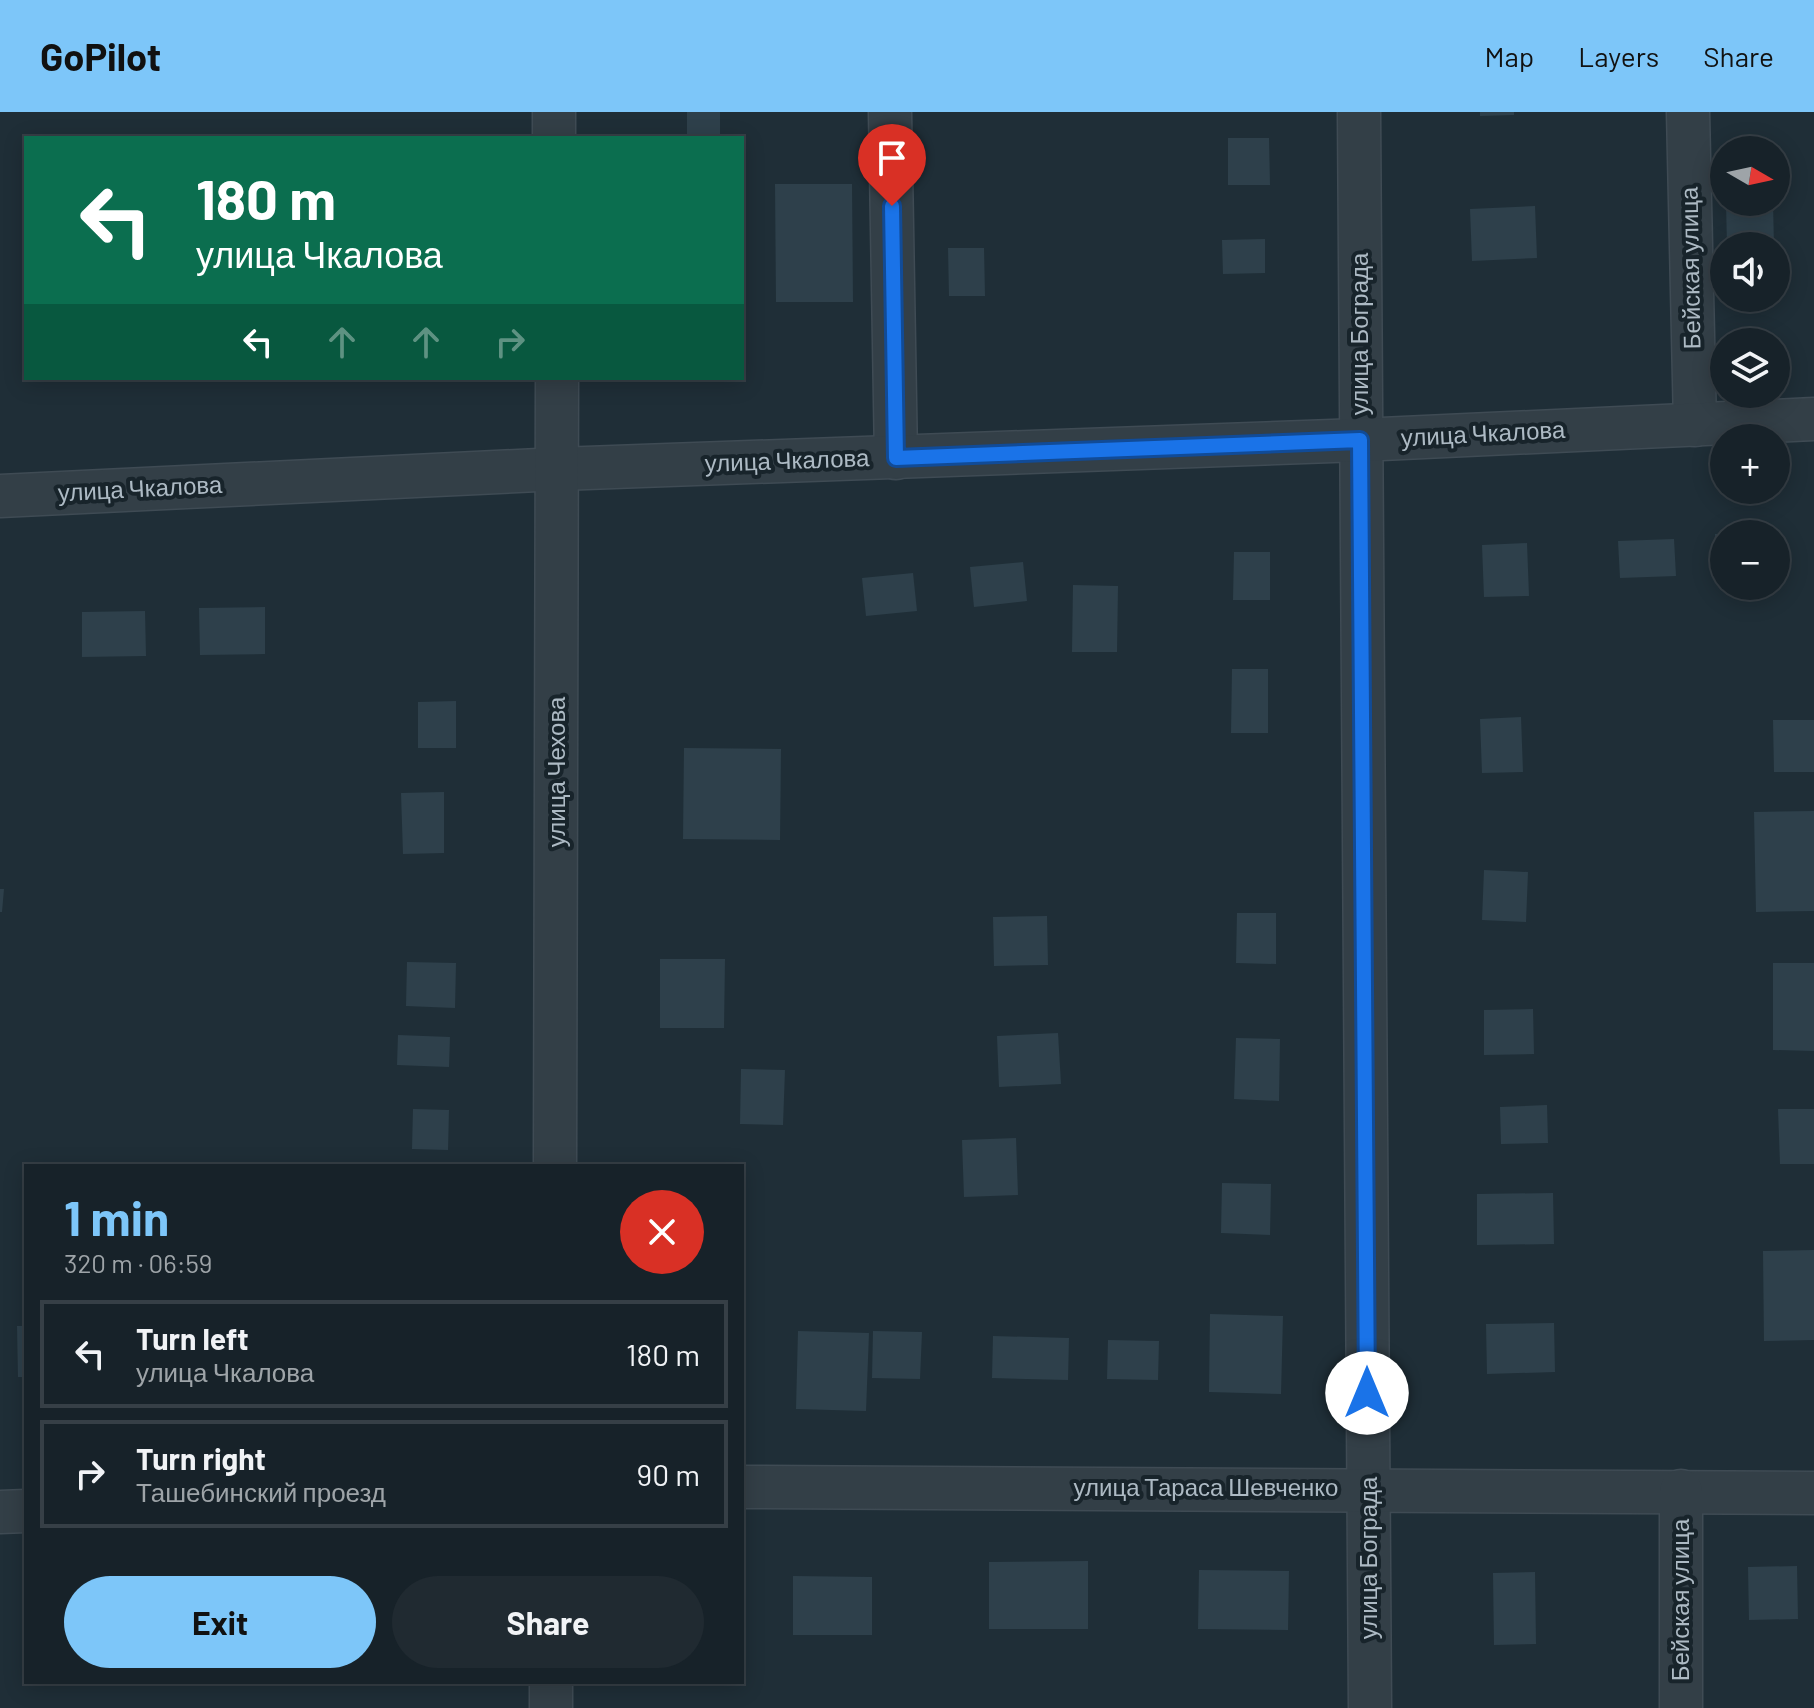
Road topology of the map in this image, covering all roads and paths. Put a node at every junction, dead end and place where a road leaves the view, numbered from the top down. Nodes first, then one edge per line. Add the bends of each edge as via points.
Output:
1 (554, 112) edge
2 (890, 112) edge
3 (1359, 112) edge
4 (1688, 112) edge
5 (554, 136) edge
6 (557, 380) edge
7 (1814, 419) edge
8 (1695, 425) junction
9 (1360, 440) junction
10 (896, 458) junction
11 (559, 469) junction
12 (0, 496) edge
13 (555, 1164) edge
14 (744, 1487) edge
15 (1368, 1489) junction
16 (1681, 1491) junction
17 (1814, 1493) edge
18 (24, 1511) edge
19 (0, 1512) edge
20 (551, 1684) edge
21 (551, 1708) edge
22 (1370, 1708) edge
23 (1681, 1708) edge

1 - 5 street
2 - 10 street
3 - 9 street, улица Бограда
4 - 8 street, Бейская улица
6 - 11 street, улица Чехова
7 - 8 street, улица Чкалова
8 - 9 street, улица Чкалова
9 - 10 street, улица Чкалова
9 - 15 street, улица Бограда
10 - 11 street, улица Чкалова
11 - 12 street, улица Чкалова
11 - 13 street, улица Чехова
14 - 15 street, улица Тараса Шевченко
15 - 16 street, улица Тараса Шевченко
15 - 22 street, улица Бограда
16 - 17 street, улица Тараса Шевченко
16 - 23 street, Бейская улица
18 - 19 street
20 - 21 street

